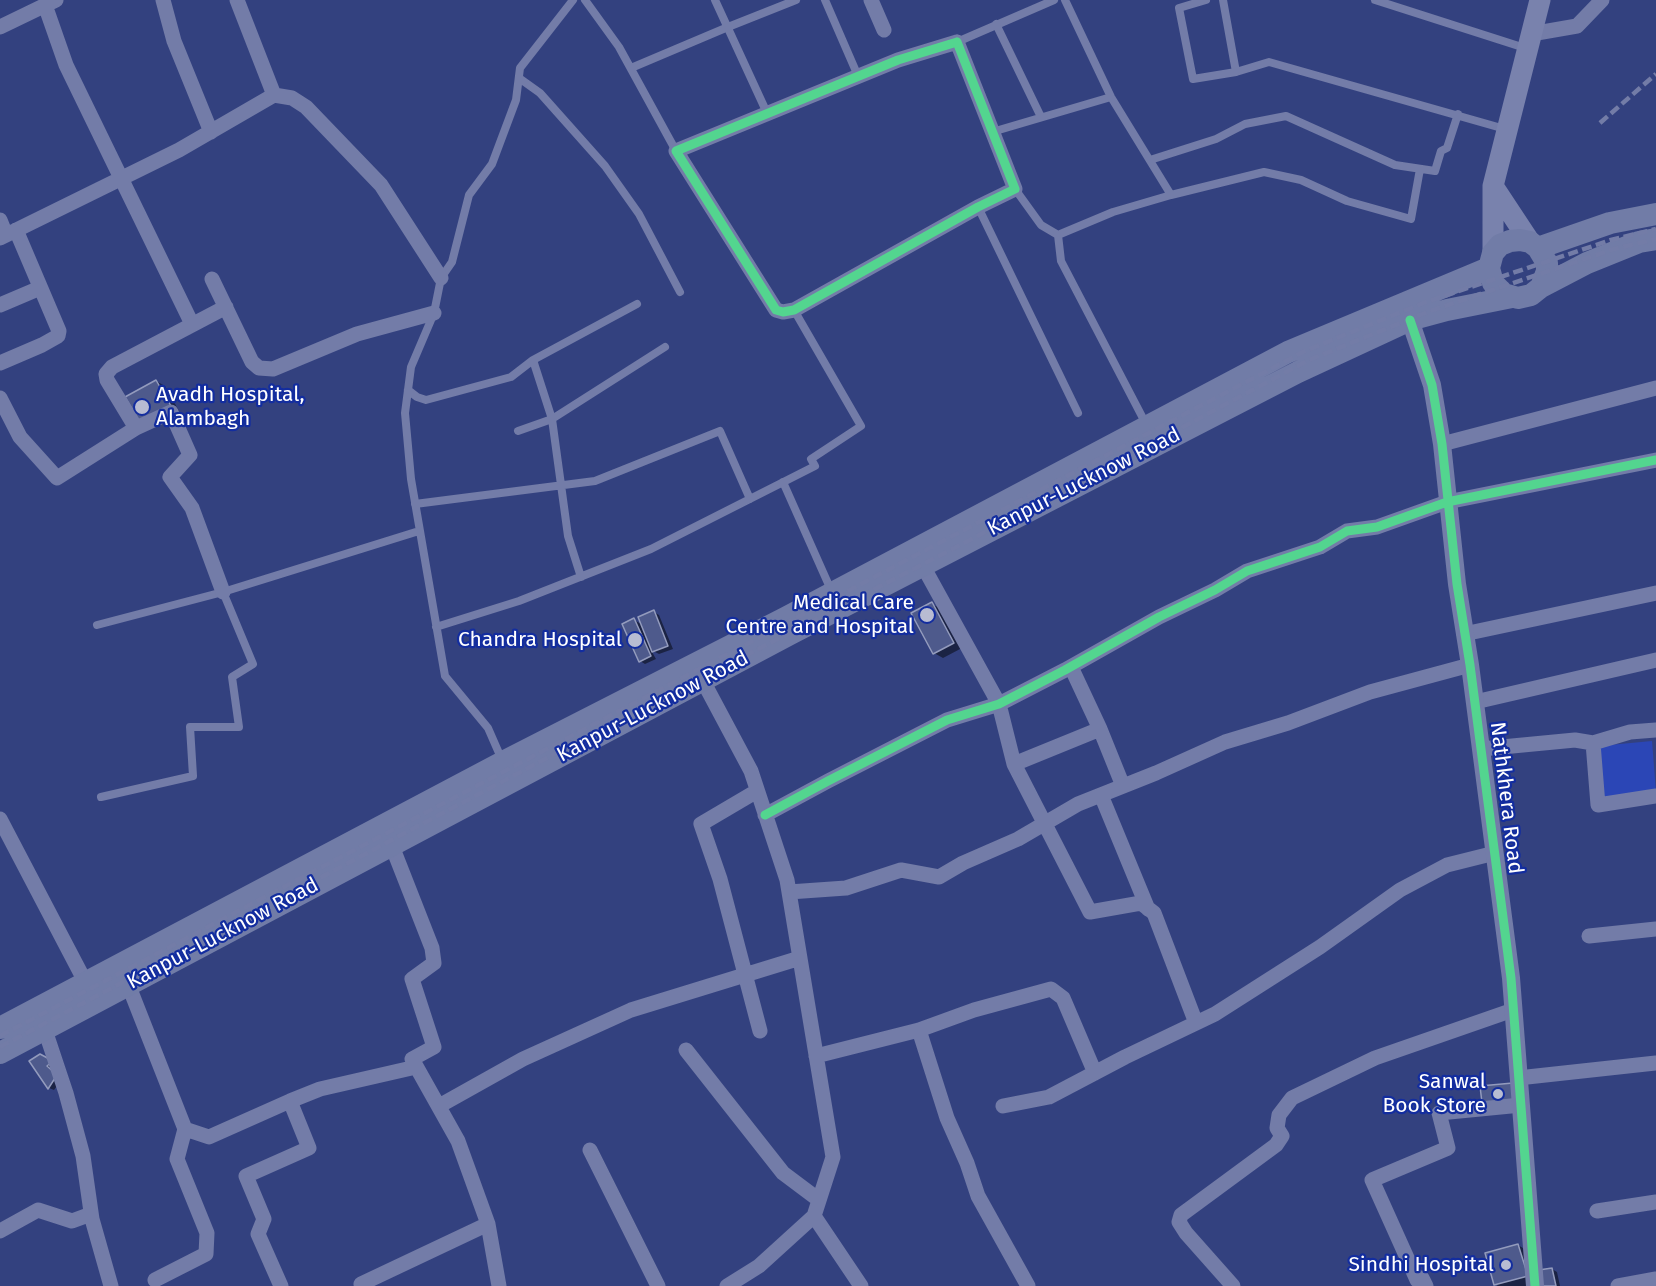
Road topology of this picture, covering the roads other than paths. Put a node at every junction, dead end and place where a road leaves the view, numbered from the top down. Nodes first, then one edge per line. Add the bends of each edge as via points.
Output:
1 (163, 0) edge
2 (237, 0) edge
3 (573, 0) edge
4 (585, 0) edge
5 (716, 0) edge
6 (796, 0) edge
7 (825, 0) edge
8 (871, 0) edge
9 (1054, 0) edge
10 (1065, 0) edge
11 (1206, 0) edge
12 (1222, 0) edge
13 (1375, 0) edge
14 (1540, 0) edge
15 (1602, 0) edge
16 (51, 2) edge
17 (996, 24) junction
18 (0, 27) edge
19 (728, 27) junction
20 (885, 30) dead end
21 (957, 42) junction
22 (1529, 42) junction
23 (631, 69) junction
24 (1236, 72) junction
25 (858, 76) junction
26 (519, 78) junction
27 (274, 95) junction
28 (1111, 97) junction
29 (767, 113) junction
30 (1458, 114) junction
31 (1041, 117) junction
32 (1508, 130) junction
33 (211, 132) junction
34 (992, 132) junction
35 (676, 151) junction
36 (1150, 160) junction
37 (1420, 169) junction
38 (122, 179) junction
39 (1493, 186) junction
40 (1015, 189) junction
41 (1171, 195) junction
42 (978, 207) junction
43 (1656, 214) edge
44 (0, 220) edge
45 (7, 235) edge
46 (1058, 235) junction
47 (1656, 239) edge
48 (1534, 245) junction
49 (1491, 260) junction
50 (441, 278) junction
51 (212, 279) dead end
52 (1541, 287) junction
53 (40, 288) junction
54 (680, 292) dead end
55 (1512, 297) junction
56 (637, 304) dead end
57 (0, 305) edge
58 (226, 307) junction
59 (794, 310) junction
60 (434, 313) junction
61 (1410, 320) junction
62 (192, 324) junction
63 (665, 347) dead end
64 (533, 360) junction
65 (0, 363) edge
66 (1656, 388) edge
67 (408, 390) junction
68 (0, 398) edge
69 (1078, 413) dead end
70 (552, 419) junction
71 (1147, 426) junction
72 (136, 428) junction
73 (518, 431) dead end
74 (1442, 444) junction
75 (1656, 460) edge
76 (1077, 474) junction
77 (783, 482) junction
78 (561, 485) junction
79 (750, 499) junction
80 (1447, 502) junction
81 (415, 504) junction
82 (419, 531) junction
83 (923, 566) junction
84 (580, 577) junction
85 (222, 592) junction
86 (832, 593) junction
87 (1656, 593) edge
88 (97, 625) dead end
89 (436, 627) junction
90 (1464, 634) junction
91 (1656, 660) edge
92 (1470, 665) junction
93 (1071, 667) junction
94 (703, 681) junction
95 (1475, 702) junction
96 (999, 704) junction
97 (1100, 729) junction
98 (1656, 730) edge
99 (1593, 743) junction
100 (1481, 749) junction
101 (1014, 764) junction
102 (508, 772) junction
103 (1123, 786) junction
104 (757, 791) junction
105 (1101, 795) junction
106 (1656, 796) edge
107 (101, 797) dead end
108 (765, 815) junction
109 (0, 819) edge
110 (1044, 824) junction
111 (392, 846) junction
112 (1495, 853) junction
113 (789, 892) junction
114 (1149, 909) junction
115 (1656, 929) edge
116 (1589, 936) dead end
117 (800, 958) junction
118 (744, 975) junction
119 (128, 984) junction
120 (90, 992) junction
121 (1513, 1010) junction
122 (1196, 1023) junction
123 (0, 1028) edge
124 (45, 1030) junction
125 (919, 1030) junction
126 (760, 1031) dead end
127 (686, 1050) dead end
128 (0, 1053) edge
129 (816, 1056) junction
130 (1656, 1064) edge
131 (416, 1067) junction
132 (1095, 1073) junction
133 (1518, 1078) junction
134 (290, 1101) junction
135 (1521, 1105) junction
136 (439, 1106) junction
137 (1004, 1106) dead end
138 (185, 1129) junction
139 (590, 1150) dead end
140 (819, 1200) junction
141 (1656, 1202) edge
142 (1597, 1211) dead end
143 (91, 1214) junction
144 (814, 1216) junction
145 (488, 1224) junction
146 (0, 1230) edge
147 (1656, 1279) edge
148 (155, 1280) dead end
149 (361, 1284) dead end
150 (111, 1286) edge
151 (281, 1286) edge
152 (499, 1286) edge
153 (658, 1286) edge
154 (727, 1286) edge
155 (861, 1286) edge
156 (1028, 1286) edge
157 (1233, 1286) edge
158 (1426, 1286) edge
159 (1535, 1286) edge
160 (1618, 1286) edge

1 - 33 street via 174,41
2 - 27 street
3 - 26 lane via 520,68
4 - 23 lane
5 - 19 lane
6 - 19 lane
7 - 25 lane
8 - 20 street
9 - 17 lane
10 - 28 lane
11 - 24 lane via 1179,8 1193,80
12 - 24 lane
13 - 22 lane
14 - 22 main road
15 - 22 street via 1578,26
16 - 18 street
16 - 38 street via 66,65
17 - 21 lane
17 - 31 lane
19 - 23 lane
19 - 29 lane
21 - 25 street
21 - 34 street
22 - 32 main road
23 - 35 lane
24 - 30 lane via 1269,62
25 - 29 street
26 - 50 lane via 516,100 492,164 469,195 452,262
26 - 54 lane via 540,93 604,166 639,214
27 - 33 street
27 - 50 street via 292,98 306,107 374,177
28 - 31 lane
28 - 36 lane
29 - 35 street
30 - 32 lane
30 - 37 lane via 1435,171
31 - 34 lane
32 - 39 main road
33 - 38 street
34 - 40 street
35 - 59 street via 776,310
36 - 37 lane via 1216,139 1245,124 1286,116 1395,165
36 - 41 lane
37 - 41 lane via 1411,219 1347,201 1301,180 1264,172
38 - 45 street
38 - 62 street
39 - 48 main road
39 - 49 main road
40 - 42 street
40 - 46 lane via 1041,225
41 - 46 lane via 1113,212
42 - 59 street
42 - 69 lane
43 - 48 main road
44 - 45 street
45 - 53 street
46 - 71 lane via 1061,261
47 - 52 main road via 1587,263
48 - 49 main road via 1510,241 1500,245
48 - 52 main road via 1544,255 1547,271
49 - 55 main road via 1493,283
49 - 71 main road, Kanpur-Lucknow Road via 1288,352
50 - 60 lane
51 - 58 street
52 - 55 main road via 1531,295
53 - 57 street
53 - 65 street via 58,336
55 - 61 main road, Kanpur-Lucknow Road
56 - 64 lane
58 - 60 street via 252,362 259,368 273,369 357,334
58 - 62 street
59 - 77 lane via 861,426 811,459 814,466
60 - 67 lane via 411,367
61 - 74 street, Nathkhera Road via 1432,384
61 - 76 main road, Kanpur-Lucknow Road
62 - 72 street via 112,367 106,374
63 - 70 lane
64 - 67 lane via 511,376 426,400
64 - 70 lane
66 - 74 street
67 - 81 lane via 405,413
68 - 72 street via 20,437 57,478
70 - 73 lane
70 - 78 lane
71 - 76 main road, Kanpur-Lucknow Road
72 - 85 street via 171,412 190,455 170,477 192,508
74 - 80 street, Nathkhera Road
75 - 80 street
76 - 83 main road, Kanpur-Lucknow Road
76 - 86 main road, Kanpur-Lucknow Road
77 - 79 lane
77 - 86 lane
78 - 79 lane via 595,481 720,431
78 - 81 lane
78 - 84 lane via 568,536
79 - 84 lane via 651,549
80 - 90 street, Nathkhera Road
80 - 93 street via 1377,527 1347,531 1320,547 1247,571
81 - 82 lane
82 - 85 lane
82 - 89 lane
83 - 94 main road, Kanpur-Lucknow Road
83 - 96 street
84 - 89 lane via 519,602
85 - 88 lane
85 - 107 lane via 253,664 232,676 239,727 189,727 193,776
86 - 102 main road, Kanpur-Lucknow Road
87 - 90 street
89 - 102 lane via 445,676 488,728
90 - 92 street, Nathkhera Road
91 - 95 street
92 - 95 street, Nathkhera Road
92 - 103 street via 1370,692 1225,742
93 - 96 street
93 - 97 street
94 - 102 main road, Kanpur-Lucknow Road
94 - 104 street via 751,771
95 - 100 street, Nathkhera Road
96 - 101 street
96 - 108 street via 947,720
97 - 101 street
97 - 103 street
98 - 99 street via 1630,732
99 - 100 street via 1575,740
99 - 106 street via 1598,805
100 - 112 street, Nathkhera Road
101 - 110 street
102 - 111 main road, Kanpur-Lucknow Road
102 - 120 main road, Kanpur-Lucknow Road
103 - 105 street
104 - 108 street
104 - 118 street via 701,824 720,879
105 - 110 street
105 - 114 street
108 - 113 street
109 - 120 street
110 - 113 street via 939,877 901,870 846,888
110 - 114 street via 1090,912 1141,903
111 - 119 main road, Kanpur-Lucknow Road
111 - 131 street via 435,963 412,978 434,1047 412,1059
112 - 121 street, Nathkhera Road
112 - 122 street via 1447,865 1400,891 1320,947
113 - 117 street
114 - 122 street via 1154,913
115 - 116 street
117 - 118 street
117 - 129 street
118 - 126 street
118 - 136 street via 631,1010 523,1059
119 - 120 main road, Kanpur-Lucknow Road
119 - 138 street
120 - 123 main road, Kanpur-Lucknow Road
120 - 124 main road, Kanpur-Lucknow Road
121 - 133 street, Nathkhera Road
121 - 157 street via 1375,1058 1292,1098 1279,1115 1277,1128 1282,1136 1276,1145 1181,1215 1179,1222 1186,1233
122 - 132 street
124 - 128 main road, Kanpur-Lucknow Road
124 - 143 street via 83,1156
125 - 129 street
125 - 132 street via 1051,989 1063,999
125 - 156 street via 947,1118 978,1196
127 - 140 street via 783,1173
129 - 140 street via 833,1157
130 - 133 street
131 - 134 street via 320,1089
131 - 136 street
132 - 137 street via 1049,1097
133 - 135 street, Nathkhera Road
134 - 138 street via 209,1137
134 - 151 street via 309,1148 246,1176 264,1220 258,1234
135 - 158 street via 1439,1113 1448,1148 1372,1180 1417,1280 1422,1278
135 - 159 street, Nathkhera Road
136 - 145 street via 458,1141
138 - 148 street via 177,1159 207,1233 206,1254
139 - 153 street
140 - 144 street
141 - 142 street
143 - 146 street via 72,1221 38,1210
143 - 150 street
144 - 154 street via 759,1266
144 - 155 street
145 - 149 street
145 - 152 street
147 - 160 street

